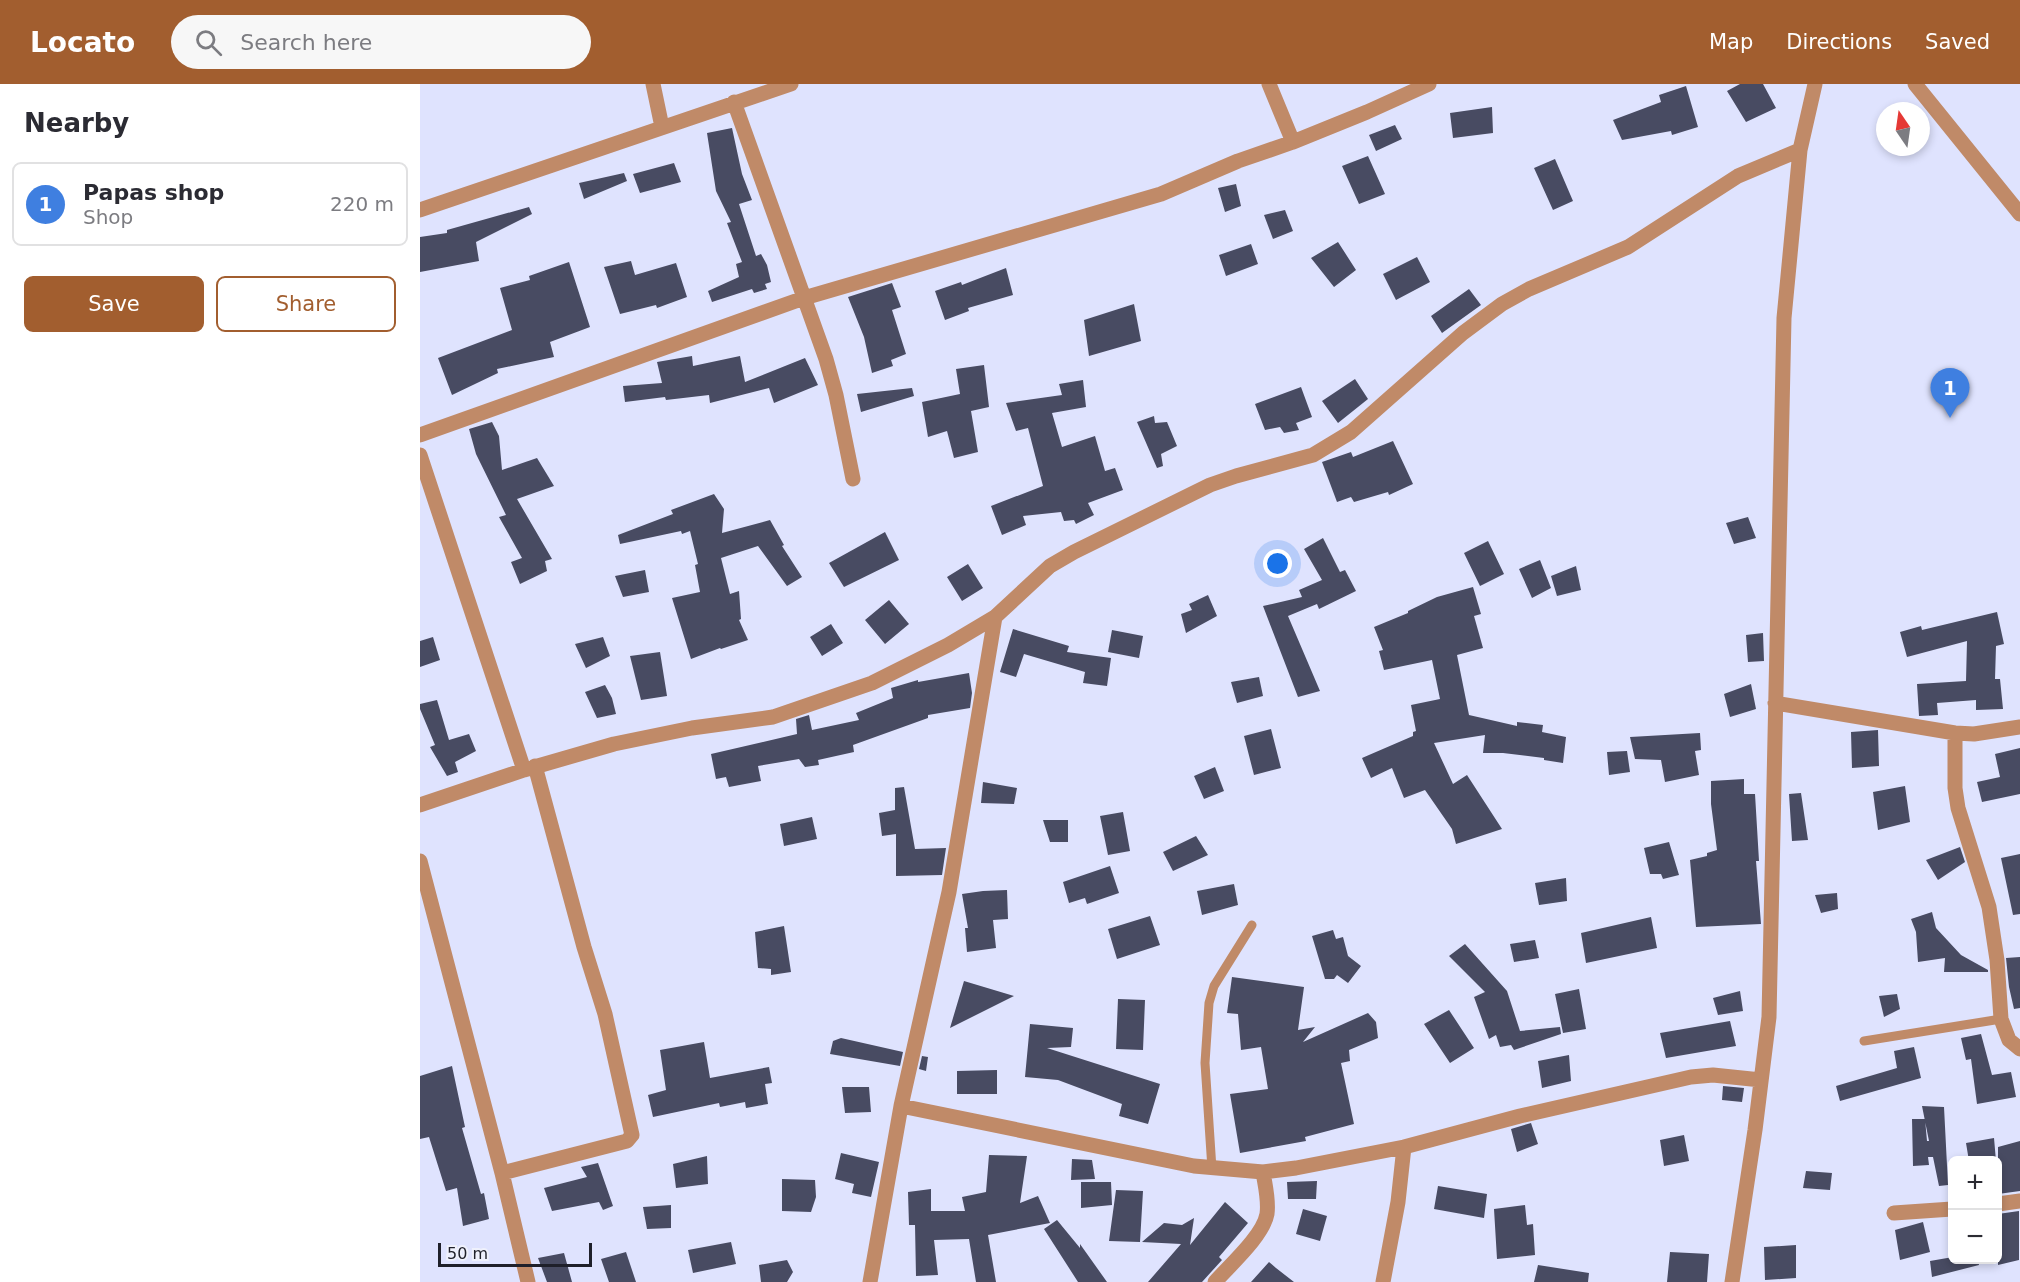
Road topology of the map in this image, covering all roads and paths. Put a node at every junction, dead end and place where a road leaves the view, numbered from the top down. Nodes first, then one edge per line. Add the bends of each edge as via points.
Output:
1 (653, 84) edge
2 (791, 84) edge
3 (1269, 84) edge
4 (1429, 84) edge
5 (1815, 84) edge
6 (1915, 84) edge
7 (735, 102) junction
8 (662, 127) junction
9 (1293, 142) junction
10 (1800, 150) junction
11 (2014, 196) edge
12 (420, 210) edge
13 (2020, 214) edge
14 (804, 298) junction
15 (420, 435) edge
16 (420, 455) edge
17 (853, 479) dead end
18 (995, 617) junction
19 (1775, 703) junction
20 (2020, 727) edge
21 (1955, 733) junction
22 (529, 768) junction
23 (420, 806) edge
24 (420, 861) edge
25 (1252, 925) dead end
26 (2001, 1019) junction
27 (1864, 1041) dead end
28 (2020, 1049) edge
29 (1761, 1080) junction
30 (901, 1106) junction
31 (1404, 1146) junction
32 (1212, 1168) junction
33 (1263, 1172) junction
34 (502, 1173) junction
35 (2020, 1201) edge
36 (2002, 1203) edge
37 (1948, 1209) edge
38 (1894, 1213) dead end
39 (528, 1282) edge
40 (870, 1282) edge
41 (1215, 1282) edge
42 (1383, 1282) edge
43 (1732, 1282) edge

1 - 8 street
2 - 7 street
3 - 9 street
4 - 9 street
5 - 10 street
6 - 11 street
7 - 8 street
7 - 14 street
8 - 12 street
9 - 14 street via 1161,194
10 - 18 street via 1738,176 1628,247 1502,304 1332,445 1313,455 1210,485 1074,552 1050,566
10 - 19 street via 1784,318
11 - 13 street
14 - 15 street
14 - 17 street via 836,395
16 - 22 street
18 - 22 street via 872,683 773,717 649,736
18 - 30 street via 949,892
19 - 21 street
19 - 29 street via 1769,1017
20 - 21 street
21 - 26 street via 1958,808 1989,907
22 - 23 street
22 - 34 street via 605,1014 632,1135 627,1141
24 - 34 street
25 - 32 lane via 1214,986 1209,1003 1205,1063
26 - 27 lane
26 - 28 street via 2009,1040
29 - 31 street via 1691,1077
29 - 43 street
30 - 32 street
30 - 40 street
31 - 33 street
31 - 42 street
32 - 33 street
33 - 41 street via 1267,1216
34 - 39 street
35 - 36 street
37 - 38 street

